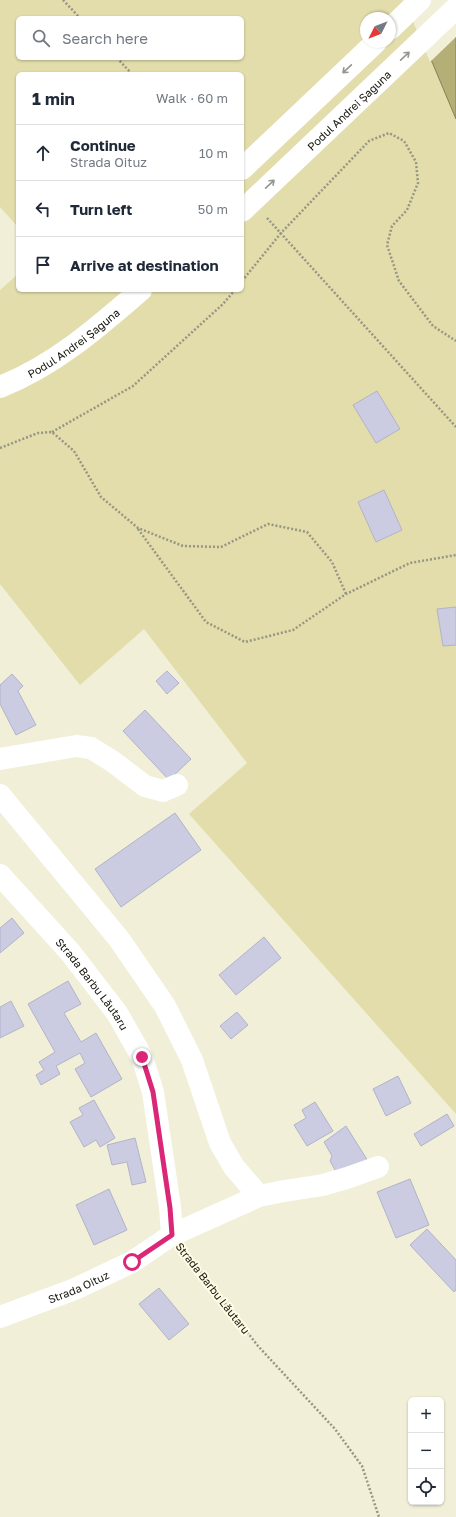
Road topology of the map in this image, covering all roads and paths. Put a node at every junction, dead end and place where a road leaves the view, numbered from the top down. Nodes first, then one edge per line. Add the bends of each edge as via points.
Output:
1 (63, 0) edge
2 (420, 0) edge
3 (456, 8) edge
4 (78, 16) edge
5 (396, 23) edge
6 (370, 48) edge
7 (119, 60) edge
8 (130, 72) edge
9 (244, 166) edge
10 (244, 209) edge
11 (266, 217) dead end
12 (281, 233) junction
13 (244, 279) edge
14 (139, 292) edge
15 (232, 292) edge
16 (456, 341) edge
17 (0, 387) edge
18 (456, 427) edge
19 (52, 432) junction
20 (0, 448) edge
21 (138, 528) junction
22 (456, 555) edge
23 (346, 594) junction
24 (0, 759) edge
25 (177, 785) dead end
26 (0, 795) edge
27 (0, 875) edge
28 (378, 1167) dead end
29 (259, 1196) junction
30 (172, 1235) junction
31 (0, 1317) edge
32 (379, 1517) edge

1 - 4 path
2 - 5 street
10 -> 3 street, Podul Andrei Șaguna
6 -> 9 street
7 - 8 path
11 - 12 path
12 - 13 path
12 - 16 path via 369,141 389,133 404,141 416,162 418,183 407,210 392,226 387,245 399,282 433,326
12 - 18 path
14 - 17 street, Podul Andrei Șaguna via 98,328 58,358 22,379
15 - 19 path via 223,304 133,386
19 - 20 path via 38,433
19 - 21 path via 74,451 101,497
21 - 23 path via 183,546 221,547 268,524 307,532 332,562
21 - 23 path via 206,622 245,642 293,630
22 - 23 path via 410,563
24 - 25 street via 76,746 91,748 145,786 163,791
26 - 29 street via 119,939 166,1006 192,1060 220,1143 234,1167
27 - 30 street, Strada Barbu Lăutaru via 70,952 117,1013 142,1057 153,1092
28 - 29 street, Strada Oituz via 323,1185
29 - 30 street, Strada Oituz
30 - 31 street, Strada Oituz via 132,1262 75,1289
30 - 32 path, Strada Barbu Lăutaru via 258,1346 336,1429 362,1466

